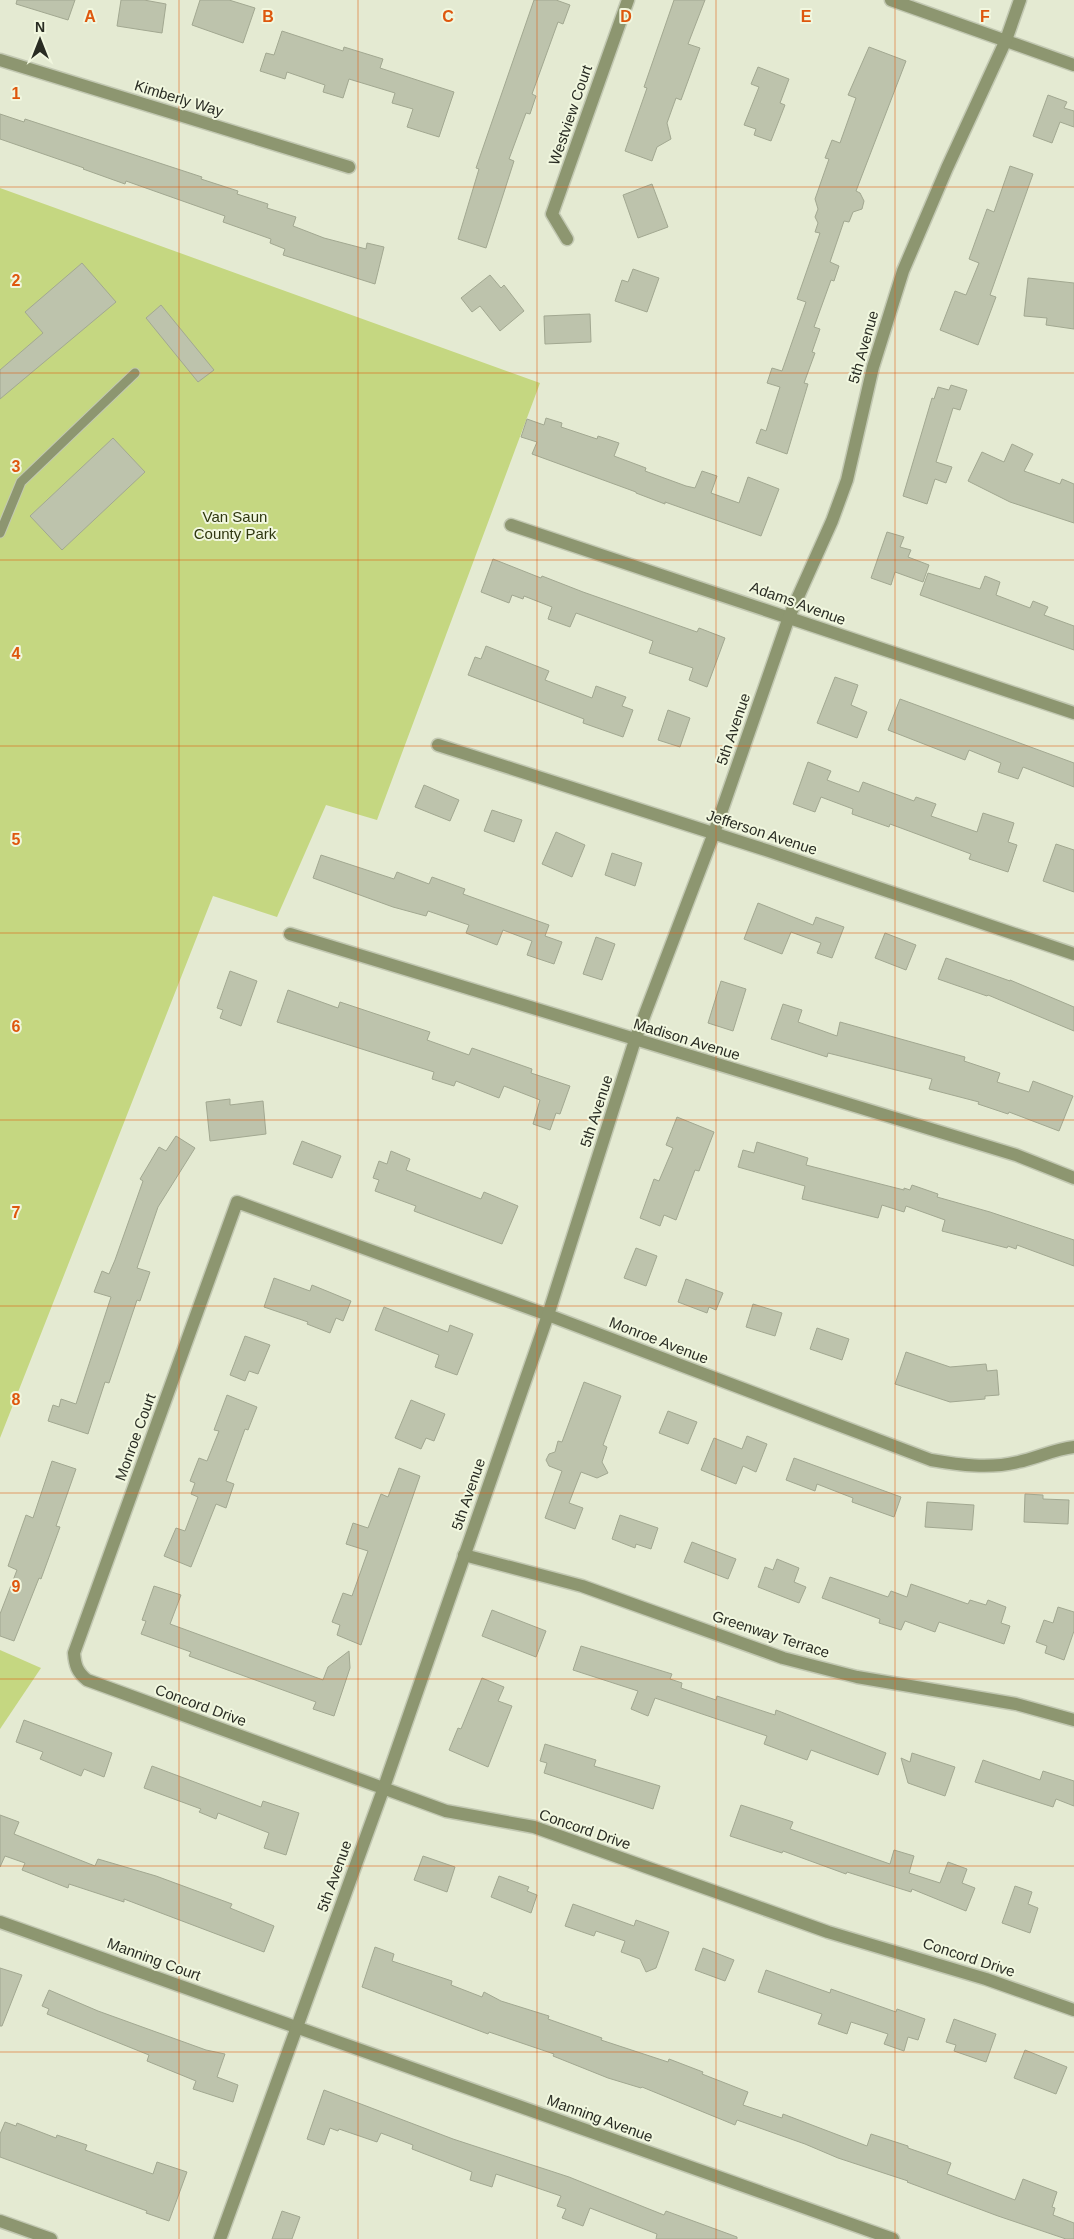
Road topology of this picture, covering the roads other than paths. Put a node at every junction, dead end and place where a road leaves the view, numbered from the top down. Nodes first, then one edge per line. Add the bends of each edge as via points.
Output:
1 (628, 0) edge
2 (891, 0) edge
3 (1020, 0) edge
4 (1006, 40) junction
5 (0, 60) edge
6 (1074, 65) edge
7 (350, 167) dead end
8 (567, 239) dead end
9 (135, 373) dead end
10 (511, 525) dead end
11 (0, 533) edge
12 (789, 617) junction
13 (1074, 713) edge
14 (438, 745) dead end
15 (714, 833) junction
16 (290, 934) dead end
17 (1074, 954) edge
18 (635, 1040) junction
19 (1074, 1178) edge
20 (237, 1202) joint
21 (548, 1315) junction
22 (1074, 1447) edge
23 (464, 1556) junction
24 (86, 1680) joint
25 (1074, 1720) edge
26 (383, 1790) junction
27 (0, 1922) edge
28 (1074, 2010) edge
29 (297, 2027) junction
30 (0, 2221) edge
31 (51, 2239) edge
32 (220, 2239) edge
33 (893, 2239) edge

1 - 8 street, Westview Court via 552,214
2 - 4 street
3 - 4 street, 5th Avenue
4 - 6 street
4 - 12 street, 5th Avenue via 903,271 873,367 847,480
5 - 7 street, Kimberly Way
9 - 11 lane via 21,482
10 - 12 street, Adams Avenue
12 - 13 street, Adams Avenue
12 - 15 street, 5th Avenue
14 - 15 street, Jefferson Avenue
15 - 17 street, Jefferson Avenue
15 - 18 street, 5th Avenue
16 - 18 street, Madison Avenue
18 - 19 street, Madison Avenue via 1016,1155
18 - 21 street, 5th Avenue
20 - 21 street, Monroe Avenue
20 - 24 street, Monroe Court via 74,1653 74,1665
21 - 22 street, Monroe Avenue via 931,1460 962,1466 992,1466 1018,1463
21 - 23 street, 5th Avenue
23 - 25 street, Greenway Terrace via 582,1586 783,1658 857,1677 1016,1704
23 - 26 street, 5th Avenue
24 - 26 street, Concord Drive
26 - 28 street, Concord Drive via 446,1811 534,1827 828,1932 968,1973
26 - 29 street, 5th Avenue
27 - 29 street, Manning Court
29 - 32 street, 5th Avenue
29 - 33 street, Manning Avenue
30 - 31 street

